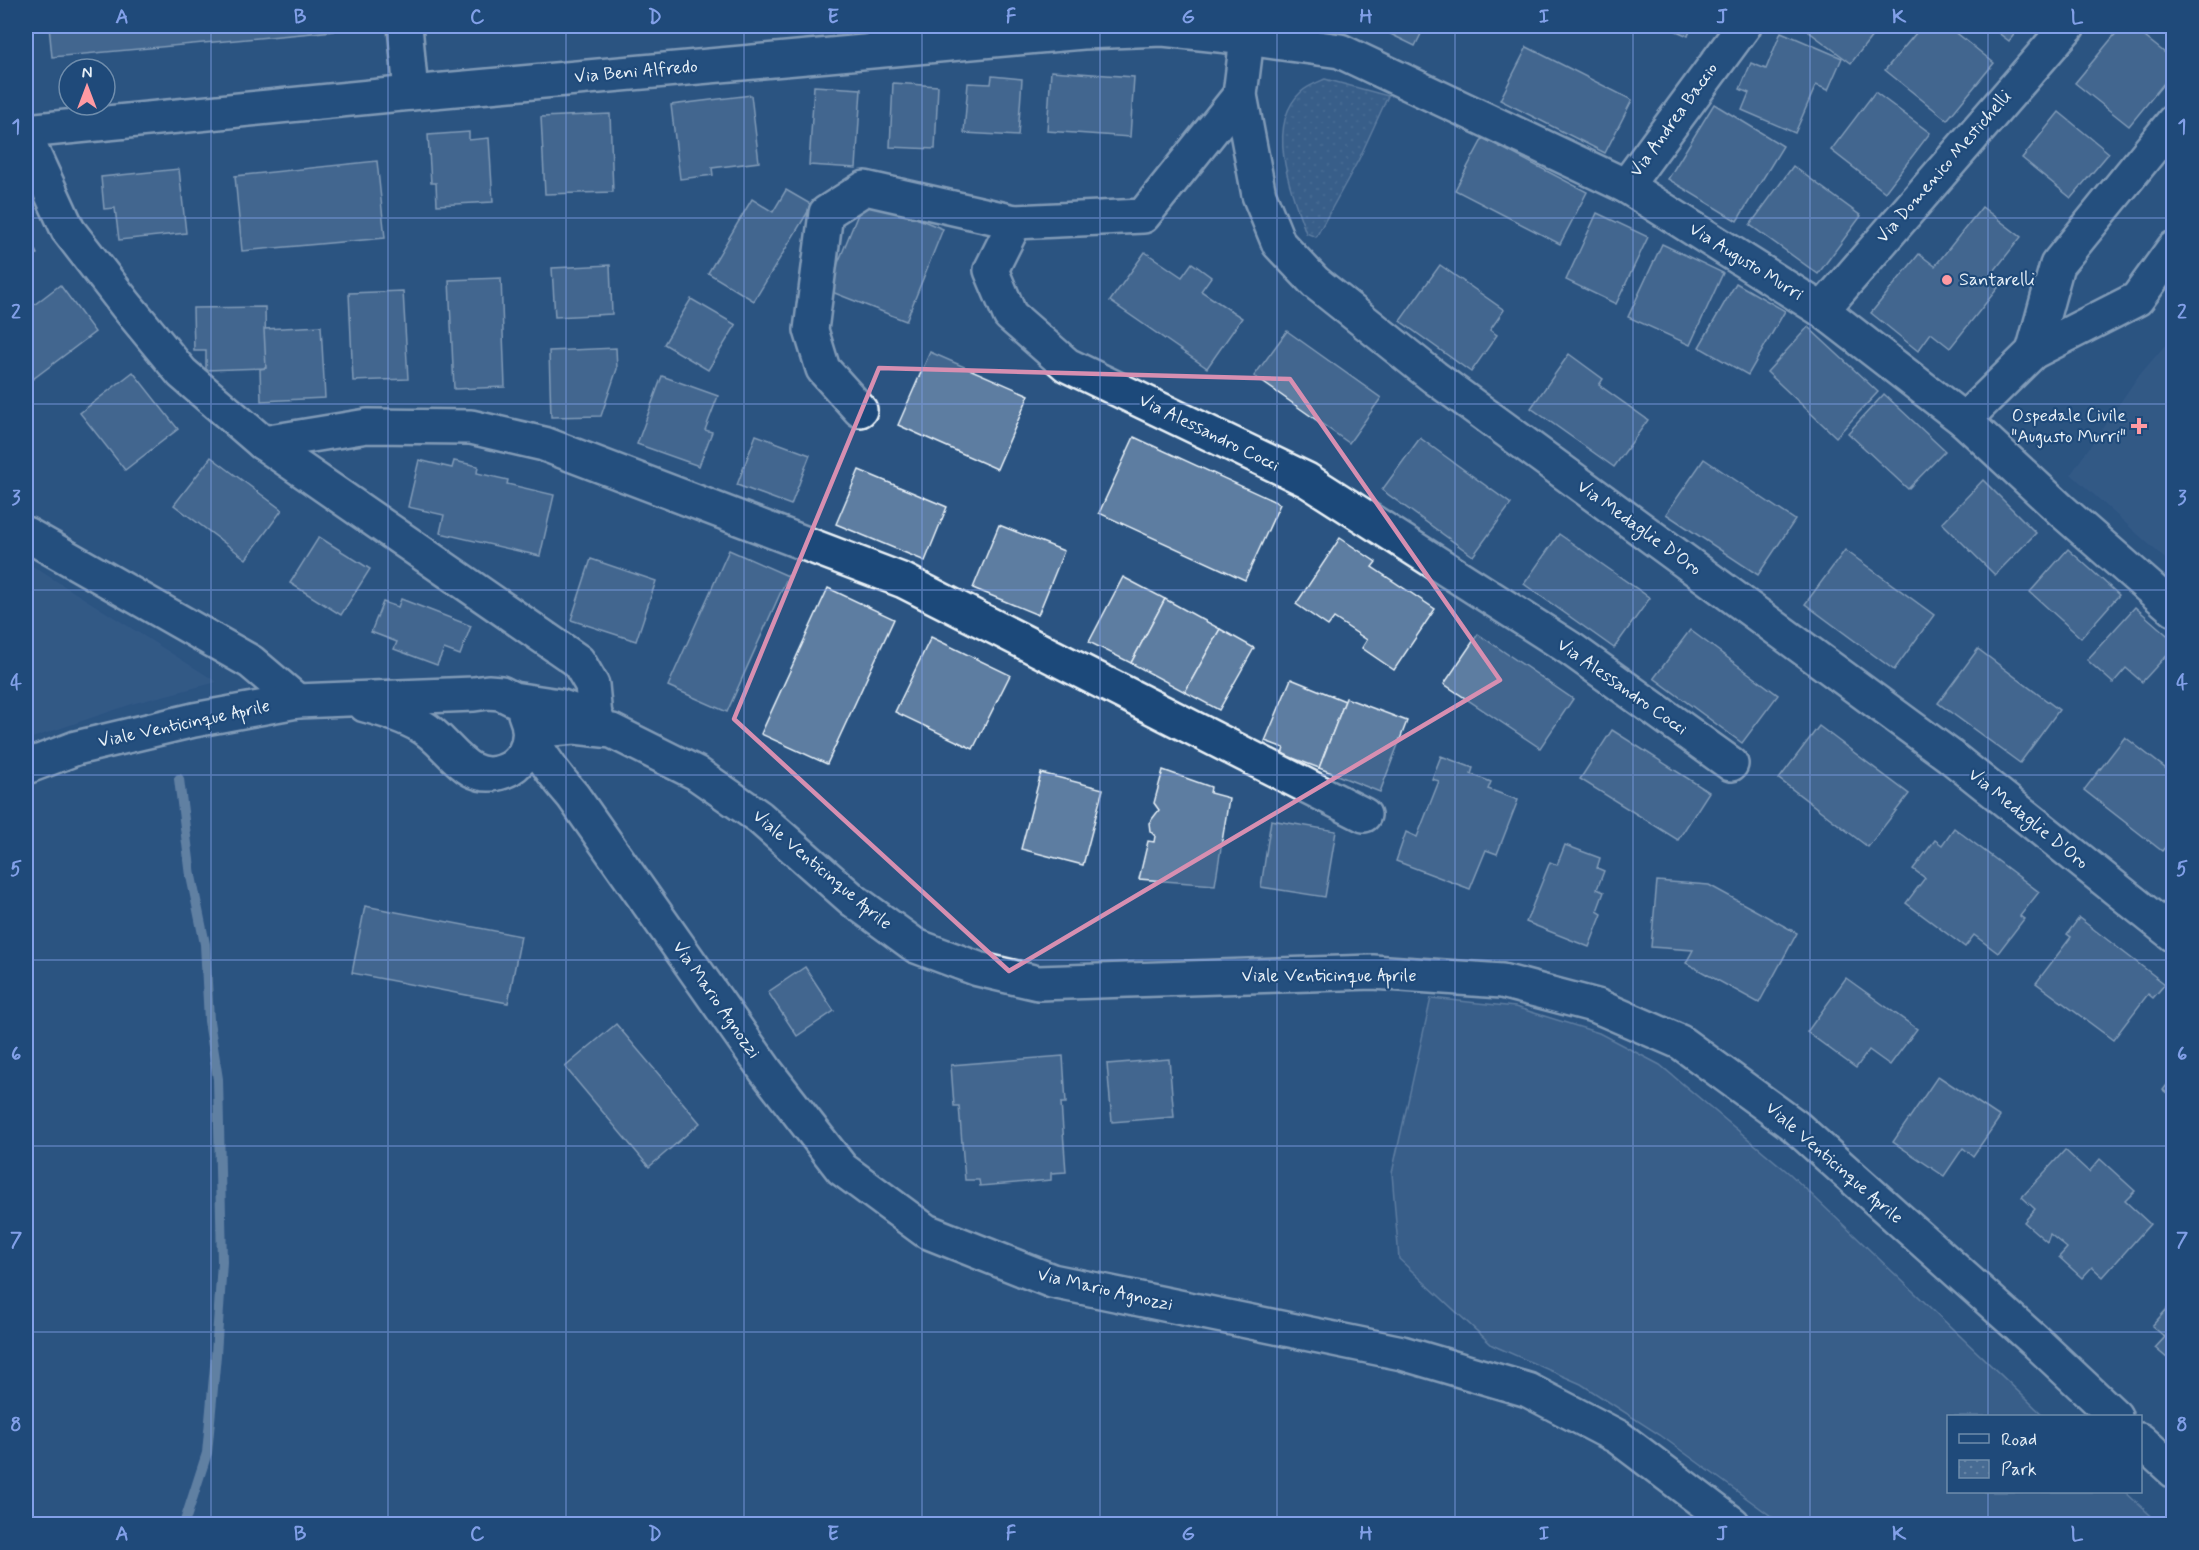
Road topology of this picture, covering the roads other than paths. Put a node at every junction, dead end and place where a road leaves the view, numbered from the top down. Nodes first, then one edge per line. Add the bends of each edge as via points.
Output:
1 (405, 26) edge
2 (1744, 26) edge
3 (2068, 26) edge
4 (1163, 27) edge
5 (1247, 38) junction
6 (411, 93) junction
7 (1240, 95) junction
8 (2174, 122) edge
9 (26, 131) edge
10 (26, 138) edge
11 (1626, 186) junction
12 (1015, 222) junction
13 (2174, 248) edge
14 (1822, 310) junction
15 (2033, 352) junction
16 (860, 410) dead end
17 (1964, 420) junction
18 (263, 443) junction
19 (26, 534) edge
20 (2174, 609) edge
21 (474, 694) junction
22 (346, 699) junction
23 (513, 699) junction
24 (297, 701) junction
25 (603, 724) junction
26 (530, 735) junction
27 (451, 752) junction
28 (1731, 764) dead end
29 (26, 767) edge
30 (498, 773) junction
31 (573, 796) junction
32 (1364, 815) dead end
33 (2174, 935) edge
34 (2114, 1415) edge
35 (2142, 1442) edge
36 (2174, 1471) edge
37 (1733, 1524) edge

1 - 6 street
2 - 11 street, Via Andrea Baccio
3 - 14 street, Via Domenico Mestichelli
4 - 5 street, Via Beni Alfredo
4 - 6 street, Via Beni Alfredo
5 - 7 street, Via Medaglie D'Oro
5 - 11 street, Via Augusto Murri via 1340,51
6 - 9 street, Via Beni Alfredo
7 - 12 street via 1143,216
7 - 33 street, Via Medaglie D'Oro via 1259,195 1279,244 1315,282 1434,377 1950,756
8 - 15 street via 2057,265
10 - 18 street via 68,230 126,305 182,373
11 - 14 street, Via Augusto Murri
12 - 16 street via 865,188 826,213 811,330 823,369
12 - 28 street, Via Alessandro Cocci via 991,270 1010,315 1067,365 1307,480 1571,650
13 - 15 street via 2137,299
14 - 17 street, Via Augusto Murri
15 - 17 street
17 - 20 street, Via Augusto Murri
18 - 25 street via 578,661 592,685
18 - 32 street via 367,426 471,427 544,444 903,580
19 - 24 street via 251,662
21 - 22 street, Viale Venticinque Aprile
21 - 23 street, Viale Venticinque Aprile via 501,693
21 - 27 street via 462,701 450,718 447,738
22 - 24 street, Viale Venticinque Aprile
22 - 27 street, Viale Venticinque Aprile via 421,726
23 - 25 street, Viale Venticinque Aprile via 559,706
23 - 26 street via 523,709
24 - 29 street, Viale Venticinque Aprile via 76,748
25 - 26 street, Viale Venticinque Aprile
25 - 34 street, Viale Venticinque Aprile via 696,773 759,817 853,900 916,946 978,969 1038,982 1373,972 1502,981 1597,1006 1680,1042 1795,1126
26 - 30 street via 521,759
26 - 31 street, Via Mario Agnozzi via 539,753
27 - 30 street, Viale Venticinque Aprile via 471,771
30 - 31 street, Via Mario Agnozzi via 547,782
31 - 37 street, Via Mario Agnozzi via 766,1071 842,1168 926,1231 1052,1281 1402,1353 1528,1390 1617,1437
35 - 36 street

